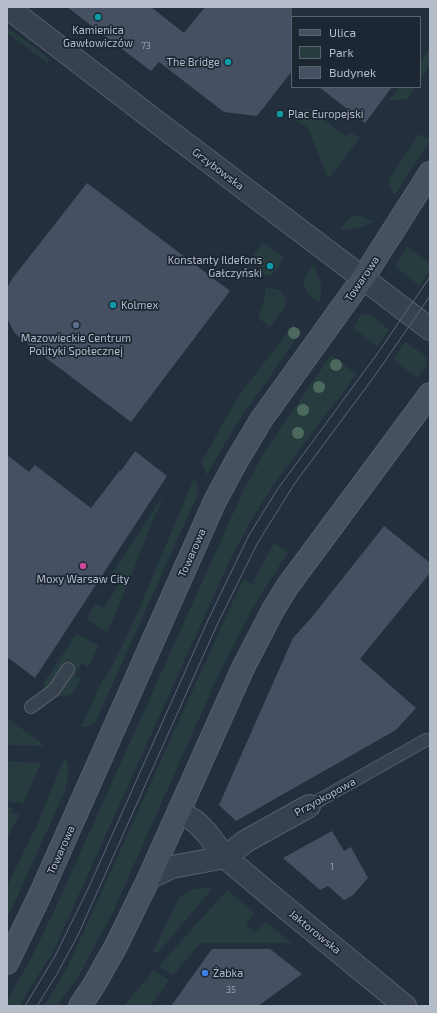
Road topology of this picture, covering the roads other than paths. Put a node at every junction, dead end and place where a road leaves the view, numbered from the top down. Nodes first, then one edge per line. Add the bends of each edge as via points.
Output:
1 (7, 7) edge
2 (430, 173) edge
3 (363, 278) junction
4 (430, 329) edge
5 (430, 394) edge
6 (68, 669) dead end
7 (30, 707) dead end
8 (426, 740) dead end
9 (309, 806) joint
10 (180, 811) junction
11 (225, 857) junction
12 (149, 878) junction
13 (7, 963) edge
14 (80, 1006) edge
15 (405, 1006) edge

1 - 3 street, Grzybowska
2 - 3 main road, Towarowa
3 - 4 street, Grzybowska
3 - 13 main road, Towarowa via 261,420 215,501 40,896
5 - 10 main road via 283,592 243,668
6 - 7 lane via 54,690
8 - 9 lane, Przyokopowa
9 - 11 street, Przyokopowa via 246,840
10 - 11 street, Jaktorowska via 206,832
10 - 12 main road
11 - 12 street via 172,867
11 - 15 street, Jaktorowska
12 - 14 main road via 116,946

